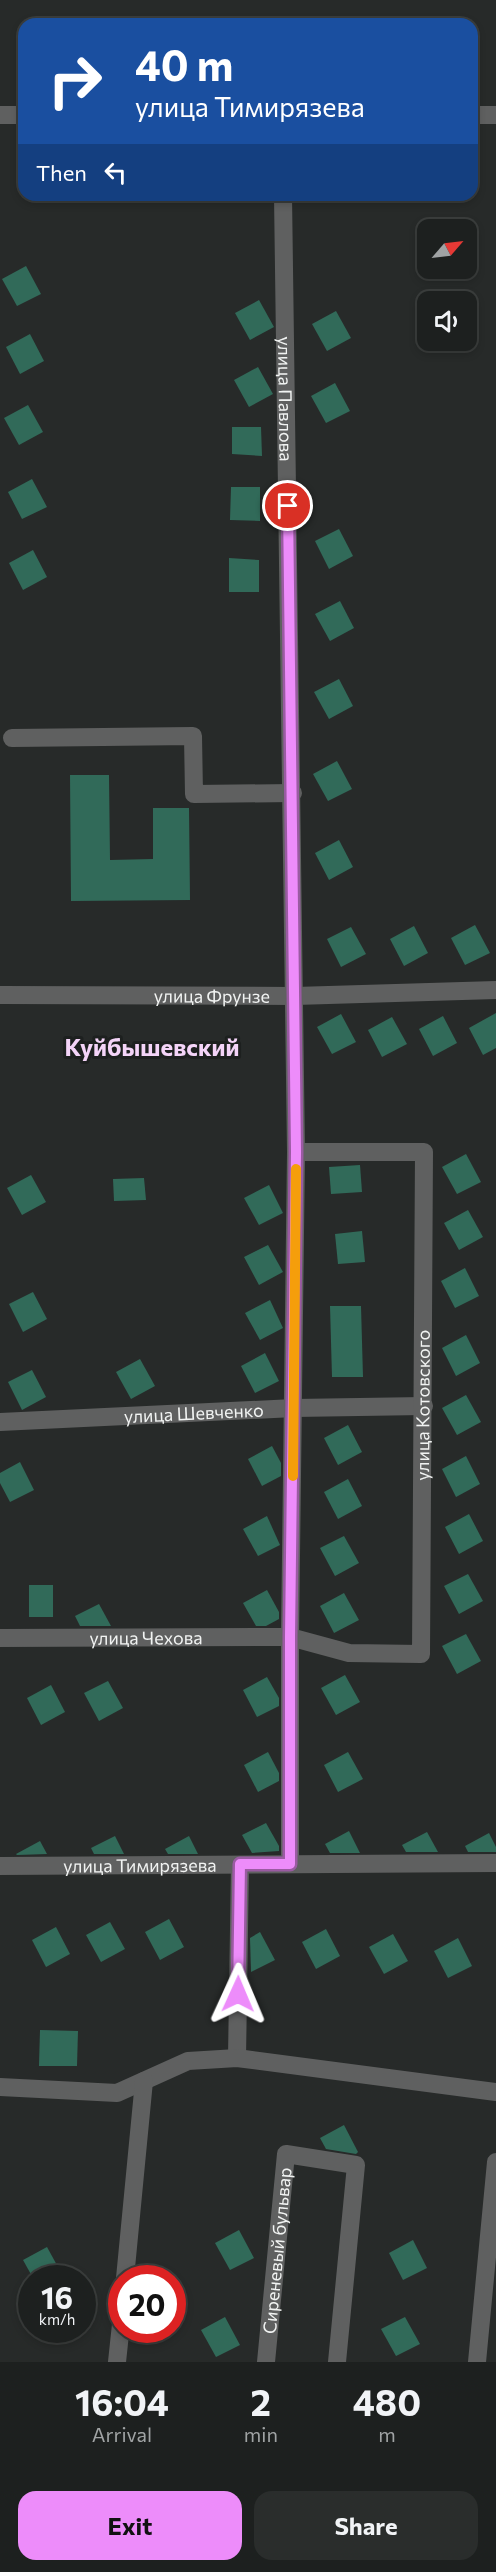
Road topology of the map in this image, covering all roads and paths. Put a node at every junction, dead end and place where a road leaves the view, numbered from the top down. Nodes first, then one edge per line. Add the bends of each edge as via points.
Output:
1 (0, 115) edge
2 (18, 115) edge
3 (478, 115) edge
4 (496, 115) edge
5 (283, 201) edge
6 (12, 738) dead end
7 (293, 793) junction
8 (496, 990) edge
9 (0, 995) edge
10 (296, 996) junction
11 (296, 1152) junction
12 (424, 1406) junction
13 (294, 1408) junction
14 (0, 1422) edge
15 (290, 1637) junction
16 (0, 1638) edge
17 (496, 1863) edge
18 (240, 1864) junction
19 (290, 1864) junction
20 (0, 1866) edge
21 (237, 2058) junction
22 (144, 2081) junction
23 (0, 2087) edge
24 (496, 2092) edge
25 (496, 2162) edge
26 (126, 2265) edge
27 (119, 2343) edge
28 (117, 2362) edge
29 (266, 2362) edge
30 (337, 2362) edge
31 (477, 2362) edge

1 - 2 street
3 - 4 street
5 - 7 street, улица Павлова
6 - 7 street via 193,736 194,794
7 - 10 street, улица Павлова
8 - 10 street, улица Фрунзе
9 - 10 street, улица Фрунзе
10 - 11 street, улица Павлова
11 - 12 street, улица Котовского via 424,1152
11 - 13 street, улица Павлова
12 - 13 street, улица Шевченко
12 - 15 street, улица Котовского via 421,1654 349,1653
13 - 14 street, улица Шевченко
13 - 15 street, улица Павлова
15 - 16 street, улица Чехова
15 - 19 street, улица Павлова
17 - 19 street, улица Тимирязева
18 - 19 street, улица Тимирязева
18 - 20 street, улица Тимирязева
18 - 21 street
21 - 22 street via 188,2061
21 - 24 street
22 - 23 street via 117,2093
22 - 26 street
25 - 31 street
27 - 28 street
29 - 30 street, Сиреневый бульвар via 286,2154 357,2165

